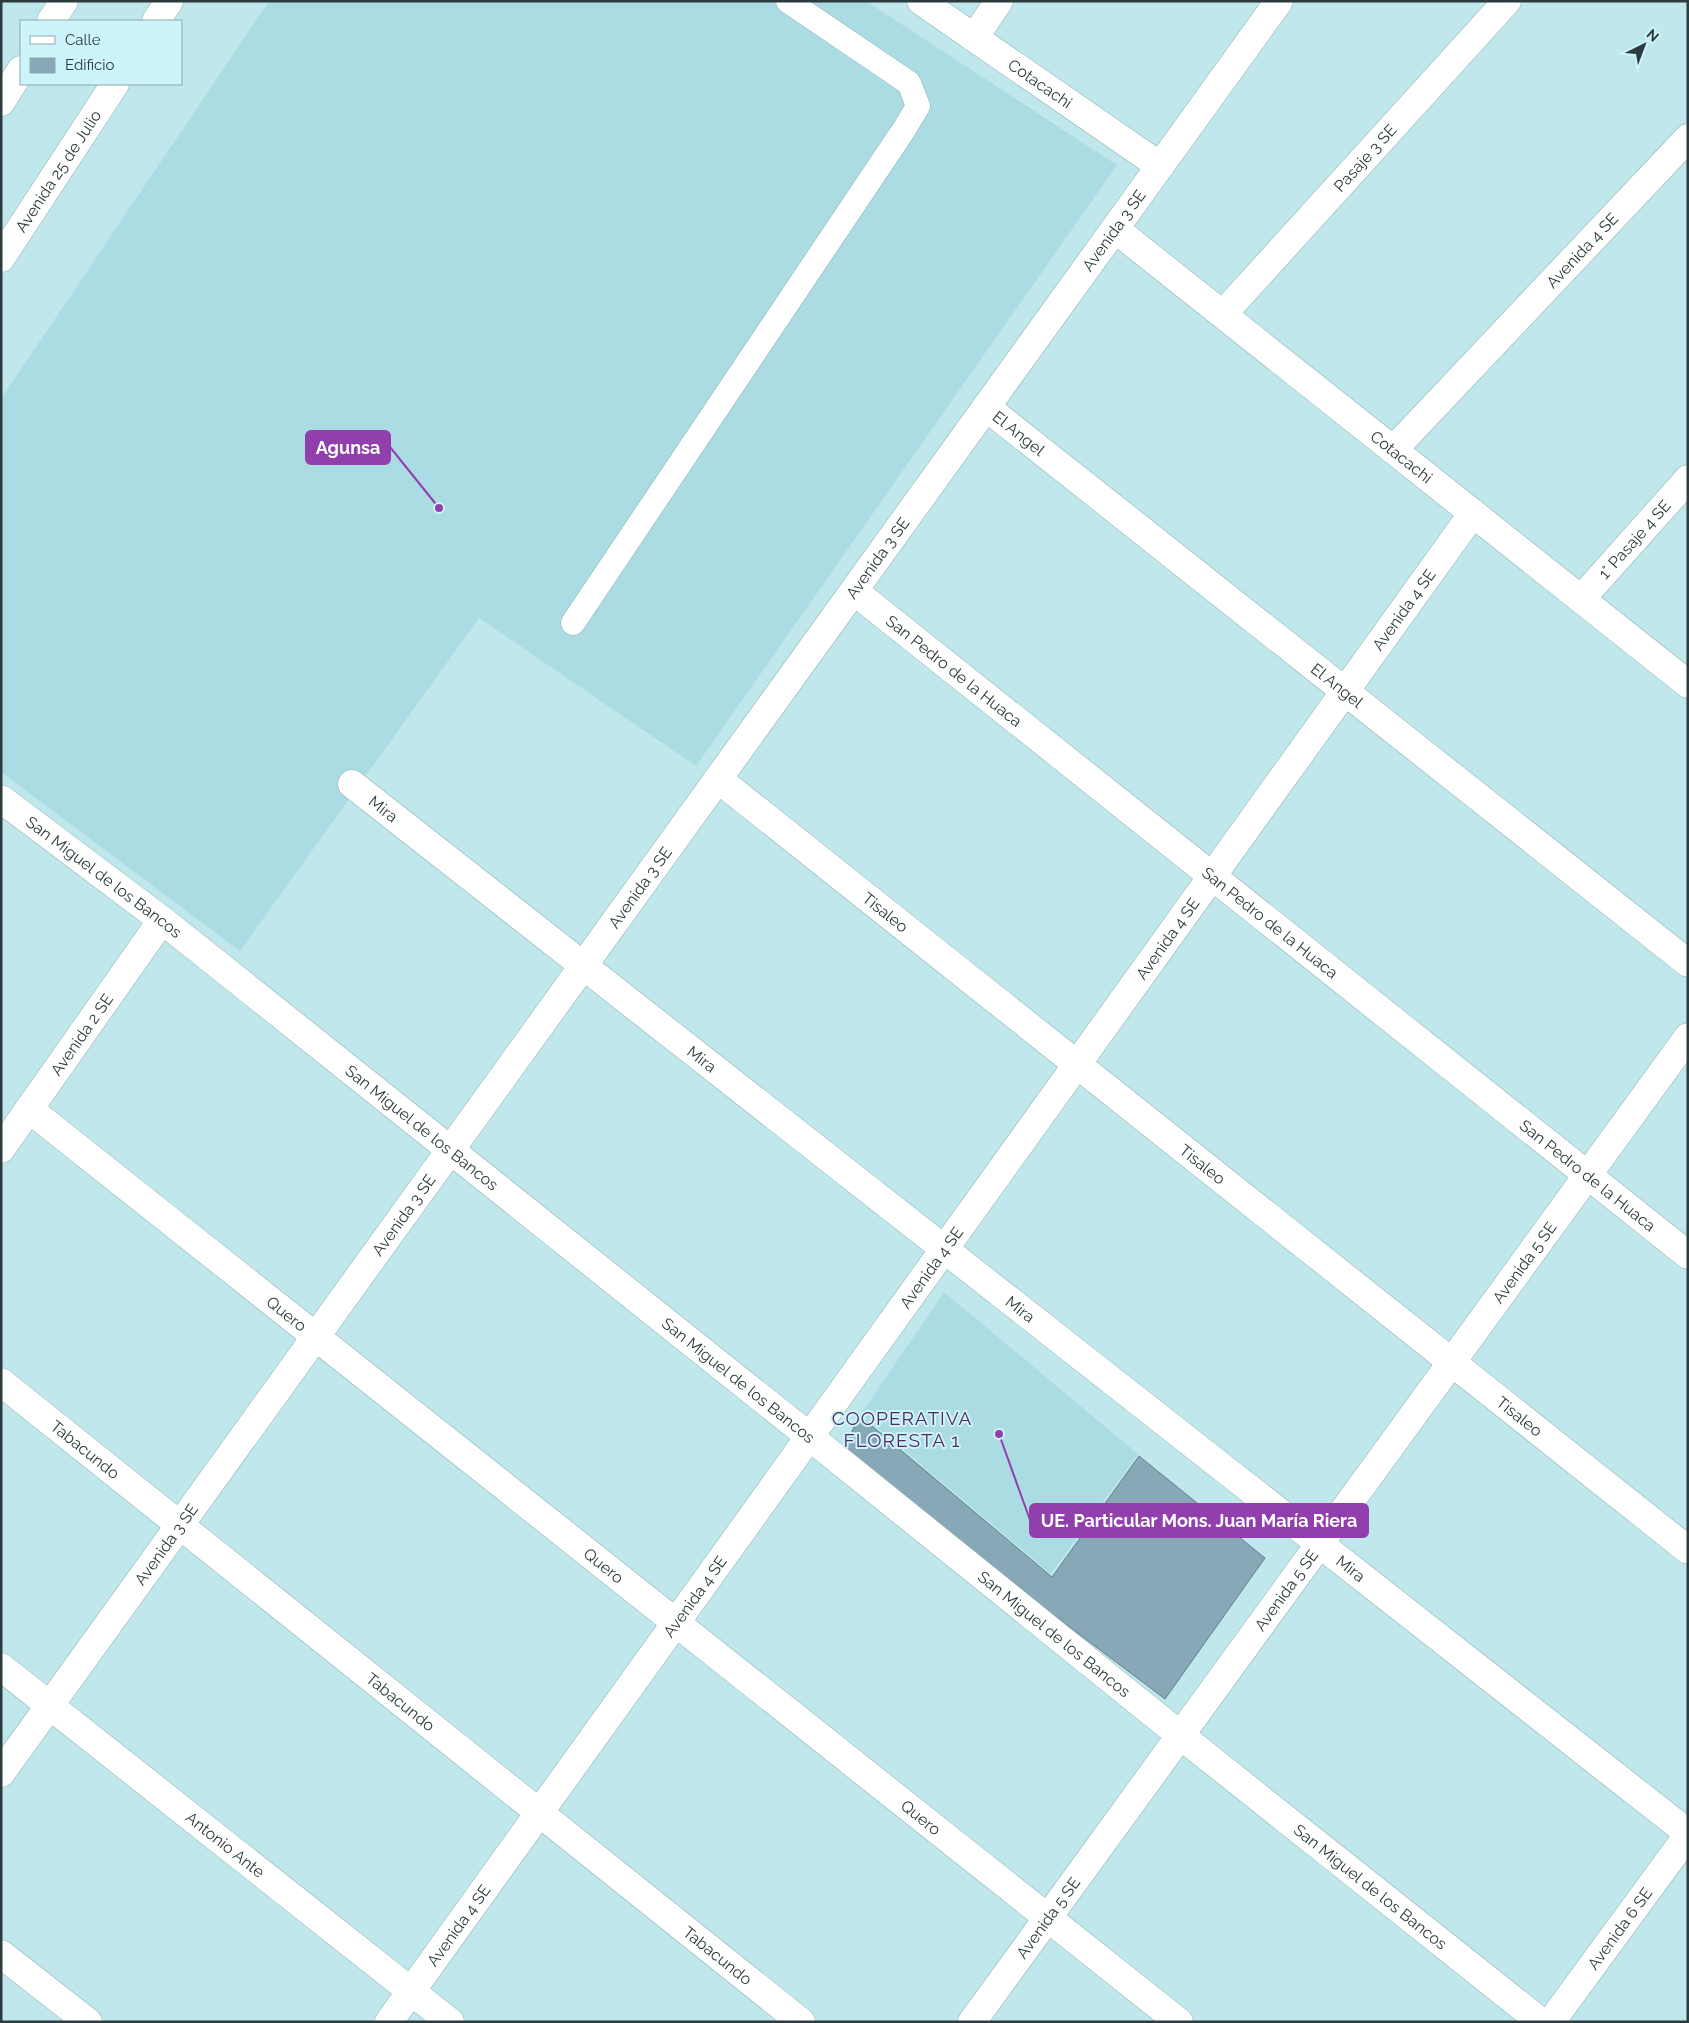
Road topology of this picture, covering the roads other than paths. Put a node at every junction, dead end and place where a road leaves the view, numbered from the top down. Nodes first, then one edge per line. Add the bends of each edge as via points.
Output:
1 (64, 1) edge
2 (169, 1) edge
3 (788, 1) edge
4 (920, 1) edge
5 (999, 1) edge
6 (1279, 1) edge
7 (1507, 1) edge
8 (53, 20) edge
9 (157, 20) edge
10 (974, 38) junction
11 (20, 72) edge
12 (114, 85) edge
13 (1, 102) edge
14 (1688, 138) edge
15 (1160, 166) junction
16 (1115, 229) junction
17 (1, 258) edge
18 (1223, 314) junction
19 (986, 407) junction
20 (1393, 450) junction
21 (1688, 479) edge
22 (1473, 513) junction
23 (854, 591) junction
24 (1581, 599) junction
25 (573, 623) dead end
26 (1688, 684) edge
27 (1346, 692) junction
28 (718, 779) junction
29 (352, 784) dead end
30 (1, 799) edge
31 (1212, 877) junction
32 (162, 920) junction
33 (1688, 963) edge
34 (583, 966) junction
35 (1688, 1037) edge
36 (1077, 1065) junction
37 (29, 1109) junction
38 (1, 1149) edge
39 (450, 1149) junction
40 (1588, 1175) junction
41 (944, 1249) junction
42 (1688, 1255) edge
43 (315, 1336) junction
44 (1451, 1362) junction
45 (1, 1382) edge
46 (810, 1437) junction
47 (179, 1525) junction
48 (1318, 1544) junction
49 (1688, 1550) edge
50 (676, 1622) junction
51 (1, 1667) edge
52 (50, 1706) junction
53 (1180, 1735) junction
54 (1, 1773) edge
55 (539, 1813) junction
56 (1688, 1834) edge
57 (1047, 1917) junction
58 (1, 1954) edge
59 (412, 1990) junction
60 (88, 2022) edge
61 (389, 2022) edge
62 (450, 2022) edge
63 (801, 2022) edge
64 (972, 2022) edge
65 (1179, 2022) edge
66 (1541, 2022) edge
67 (1551, 2022) edge

1 - 8 street
2 - 9 street
3 - 25 lane via 909,83 918,106
4 - 10 street, Cotacachi
5 - 10 street
6 - 15 street, Avenida 3 SE
7 - 18 street, Pasaje 3 SE
10 - 15 street, Cotacachi
11 - 13 street
12 - 17 street, Avenida 25 de Julio
14 - 20 street, Avenida 4 SE
15 - 16 street, Avenida 3 SE
16 - 18 street, Cotacachi
16 - 19 street, Avenida 3 SE
18 - 20 street, Cotacachi
19 - 23 street, Avenida 3 SE
19 - 27 street, El Angel
20 - 22 street, Cotacachi
21 - 24 street, 1° Pasaje 4 SE
22 - 24 street, Cotacachi
22 - 27 street, Avenida 4 SE
23 - 28 street, Avenida 3 SE
23 - 31 street, San Pedro de la Huaca
24 - 26 street, Cotacachi
27 - 31 street, Avenida 4 SE
27 - 33 street, El Angel
28 - 34 street, Avenida 3 SE
28 - 36 street, Tisaleo
29 - 34 street, Mira
30 - 32 street, San Miguel de los Bancos
31 - 36 street, Avenida 4 SE
31 - 40 street, San Pedro de la Huaca
32 - 37 street, Avenida 2 SE
32 - 39 street, San Miguel de los Bancos
34 - 39 street, Avenida 3 SE
34 - 41 street, Mira
35 - 40 street, Avenida 5 SE
36 - 41 street, Avenida 4 SE
36 - 44 street, Tisaleo
37 - 38 street, Avenida 2 SE
37 - 43 street, Quero
39 - 43 street, Avenida 3 SE
39 - 46 street, San Miguel de los Bancos
40 - 42 street, San Pedro de la Huaca
40 - 44 street, Avenida 5 SE
41 - 46 street, Avenida 4 SE
41 - 48 street, Mira
43 - 47 street, Avenida 3 SE
43 - 50 street, Quero
44 - 48 street, Avenida 5 SE
44 - 49 street, Tisaleo
45 - 47 street, Tabacundo
46 - 50 street, Avenida 4 SE
46 - 53 street, San Miguel de los Bancos
47 - 52 street, Avenida 3 SE
47 - 55 street, Tabacundo
48 - 53 street, Avenida 5 SE
48 - 56 street, Mira
50 - 55 street, Avenida 4 SE
50 - 57 street, Quero
51 - 52 street, Antonio Ante
52 - 54 street, Avenida 3 SE
52 - 59 street, Antonio Ante
53 - 57 street, Avenida 5 SE
53 - 66 street, San Miguel de los Bancos
55 - 59 street, Avenida 4 SE
55 - 63 street, Tabacundo
56 - 67 street, Avenida 6 SE
57 - 64 street, Avenida 5 SE
57 - 65 street, Quero
58 - 60 street
59 - 61 street, Avenida 4 SE
59 - 62 street, Antonio Ante

